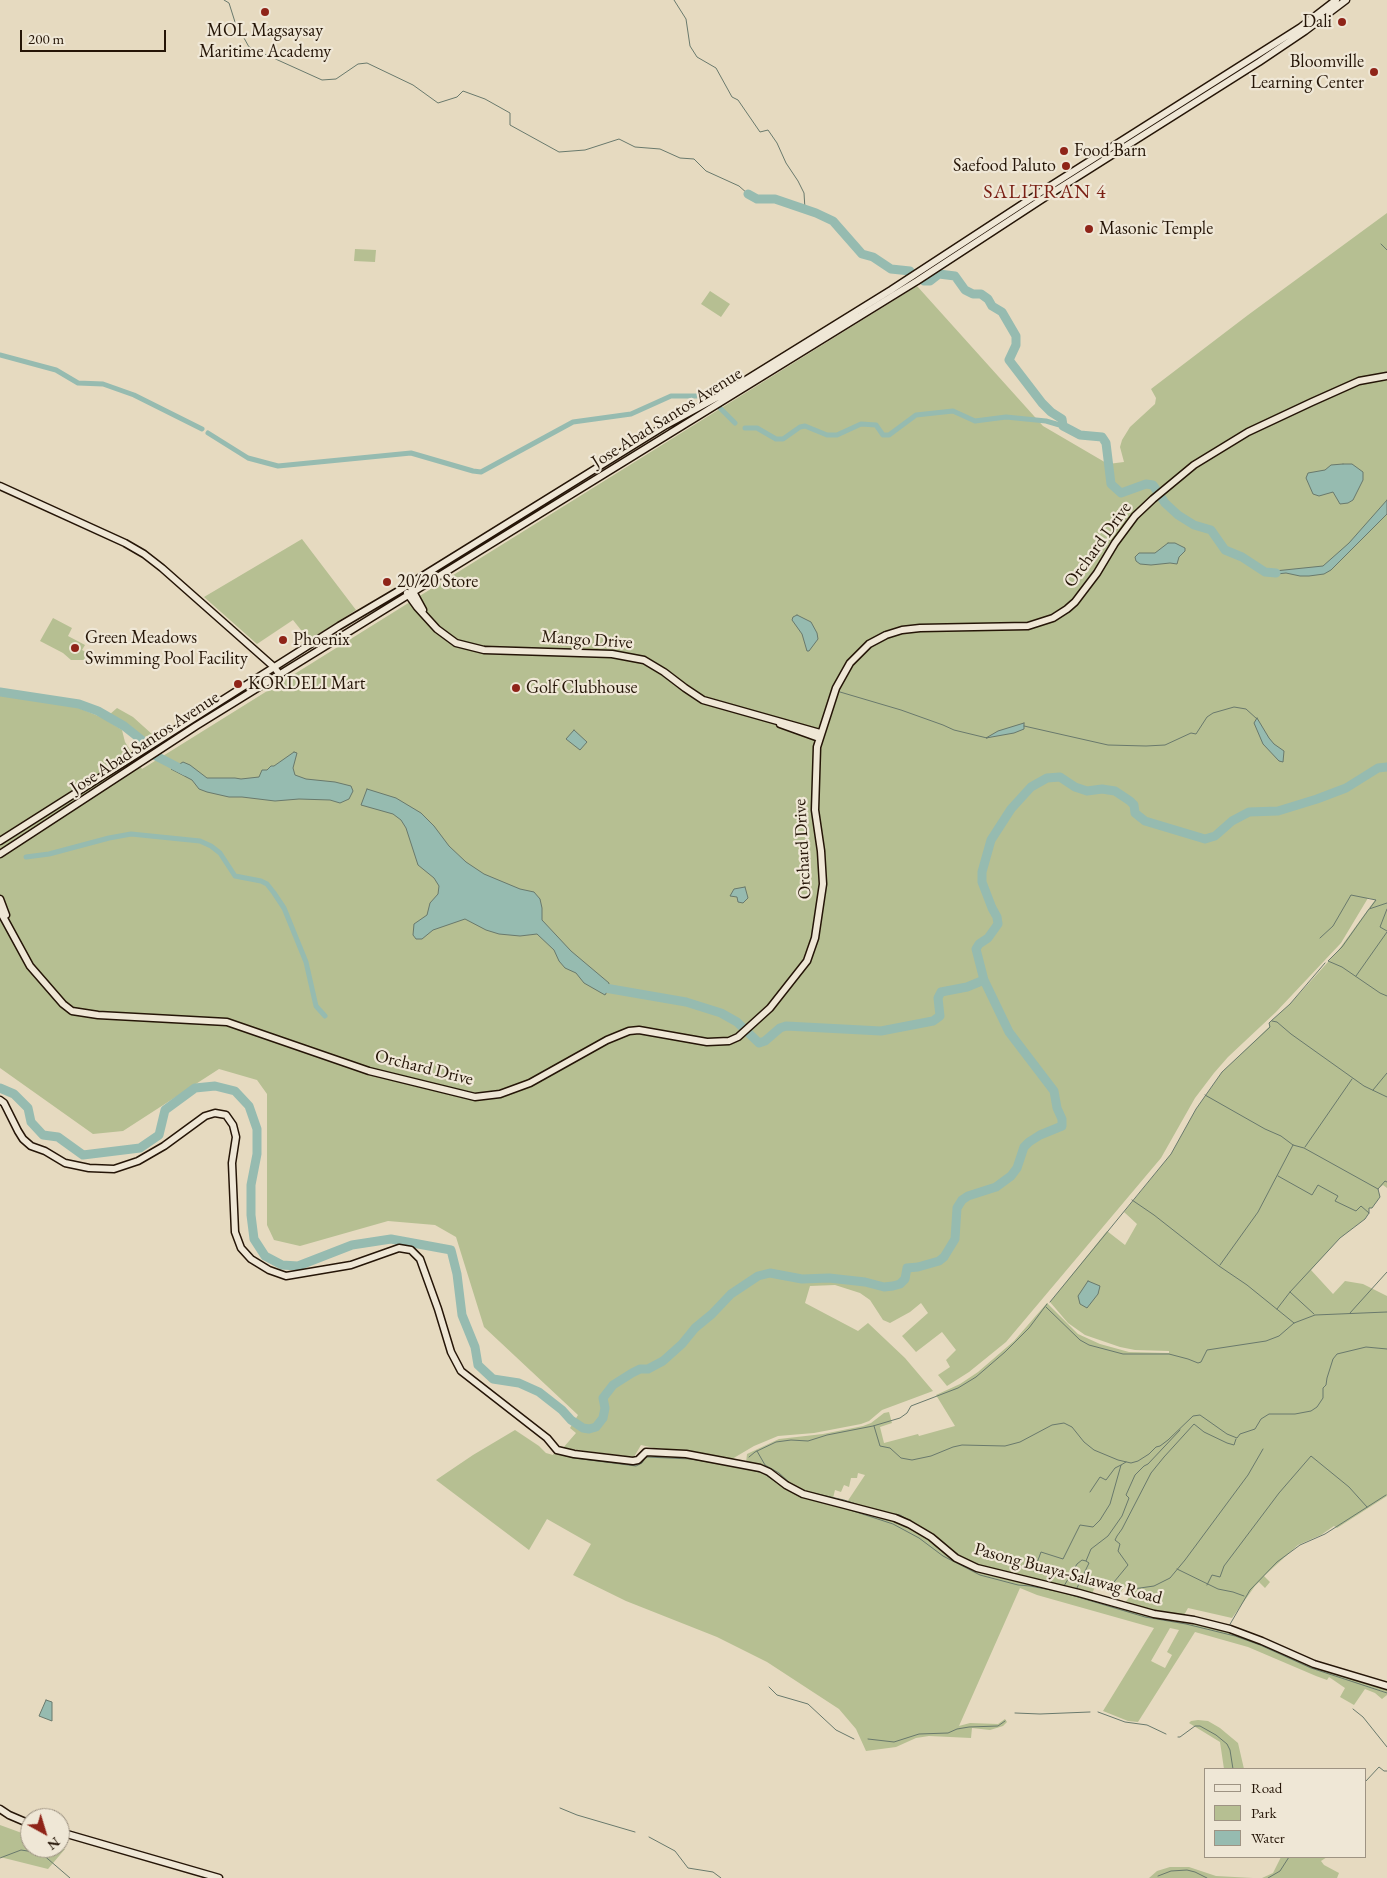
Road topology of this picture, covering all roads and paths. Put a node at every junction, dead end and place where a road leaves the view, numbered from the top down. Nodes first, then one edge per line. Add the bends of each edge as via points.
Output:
1 (1336, 0) edge
2 (1346, 0) edge
3 (1083, 169) junction
4 (1387, 376) edge
5 (719, 400) junction
6 (709, 406) junction
7 (0, 486) edge
8 (406, 586) junction
9 (410, 593) junction
10 (274, 667) junction
11 (280, 675) junction
12 (819, 735) junction
13 (0, 841) edge
14 (0, 854) edge
15 (0, 899) edge
16 (0, 911) edge
17 (26, 960) junction
18 (0, 1100) edge
19 (1387, 1686) edge
20 (0, 1809) edge
21 (20, 1820) edge
22 (70, 1835) edge
23 (219, 1878) edge

1 - 3 street, Jose Abad Santos Avenue via 1301,27
2 - 3 street, Jose Abad Santos Avenue via 1297,36
3 - 5 street, Jose Abad Santos Avenue
3 - 5 street, Jose Abad Santos Avenue via 917,281
4 - 12 street, Orchard Drive via 1359,381 1248,432 1194,465 1126,526 1075,602 1053,618 1028,626 902,630 869,644 850,663 836,688
5 - 6 street, Jose Abad Santos Avenue
6 - 8 street, Jose Abad Santos Avenue via 666,425
6 - 9 street, Jose Abad Santos Avenue
7 - 10 street via 144,554
8 - 9 street, Mango Drive
8 - 10 street, Jose Abad Santos Avenue
9 - 11 street, Jose Abad Santos Avenue
9 - 12 street, Mango Drive via 437,629 456,643 476,648 612,654 644,660 703,700 792,724
10 - 11 street
10 - 13 street, Jose Abad Santos Avenue
11 - 14 street, Jose Abad Santos Avenue
12 - 17 street, Orchard Drive via 815,810 822,884 815,938 807,961 770,1008 738,1037 729,1041 629,1031 530,1083 500,1094 475,1097 369,1071 227,1022 72,1011
15 - 17 street, Orchard Drive
16 - 17 street, Orchard Drive
18 - 19 street, Pasong Buaya-Salawag Road via 18,1132 31,1146 65,1163 89,1168 114,1169 138,1161 204,1116 215,1112 226,1116 236,1137 232,1163 236,1232 241,1248 251,1259 286,1276 351,1265 399,1248 411,1250 420,1259 451,1352 461,1371 547,1438 557,1450 633,1461 646,1452 686,1454 760,1468 803,1494 909,1524 956,1558 976,1568 1079,1592 1154,1614 1222,1627 1314,1664
20 - 21 street
22 - 23 street

